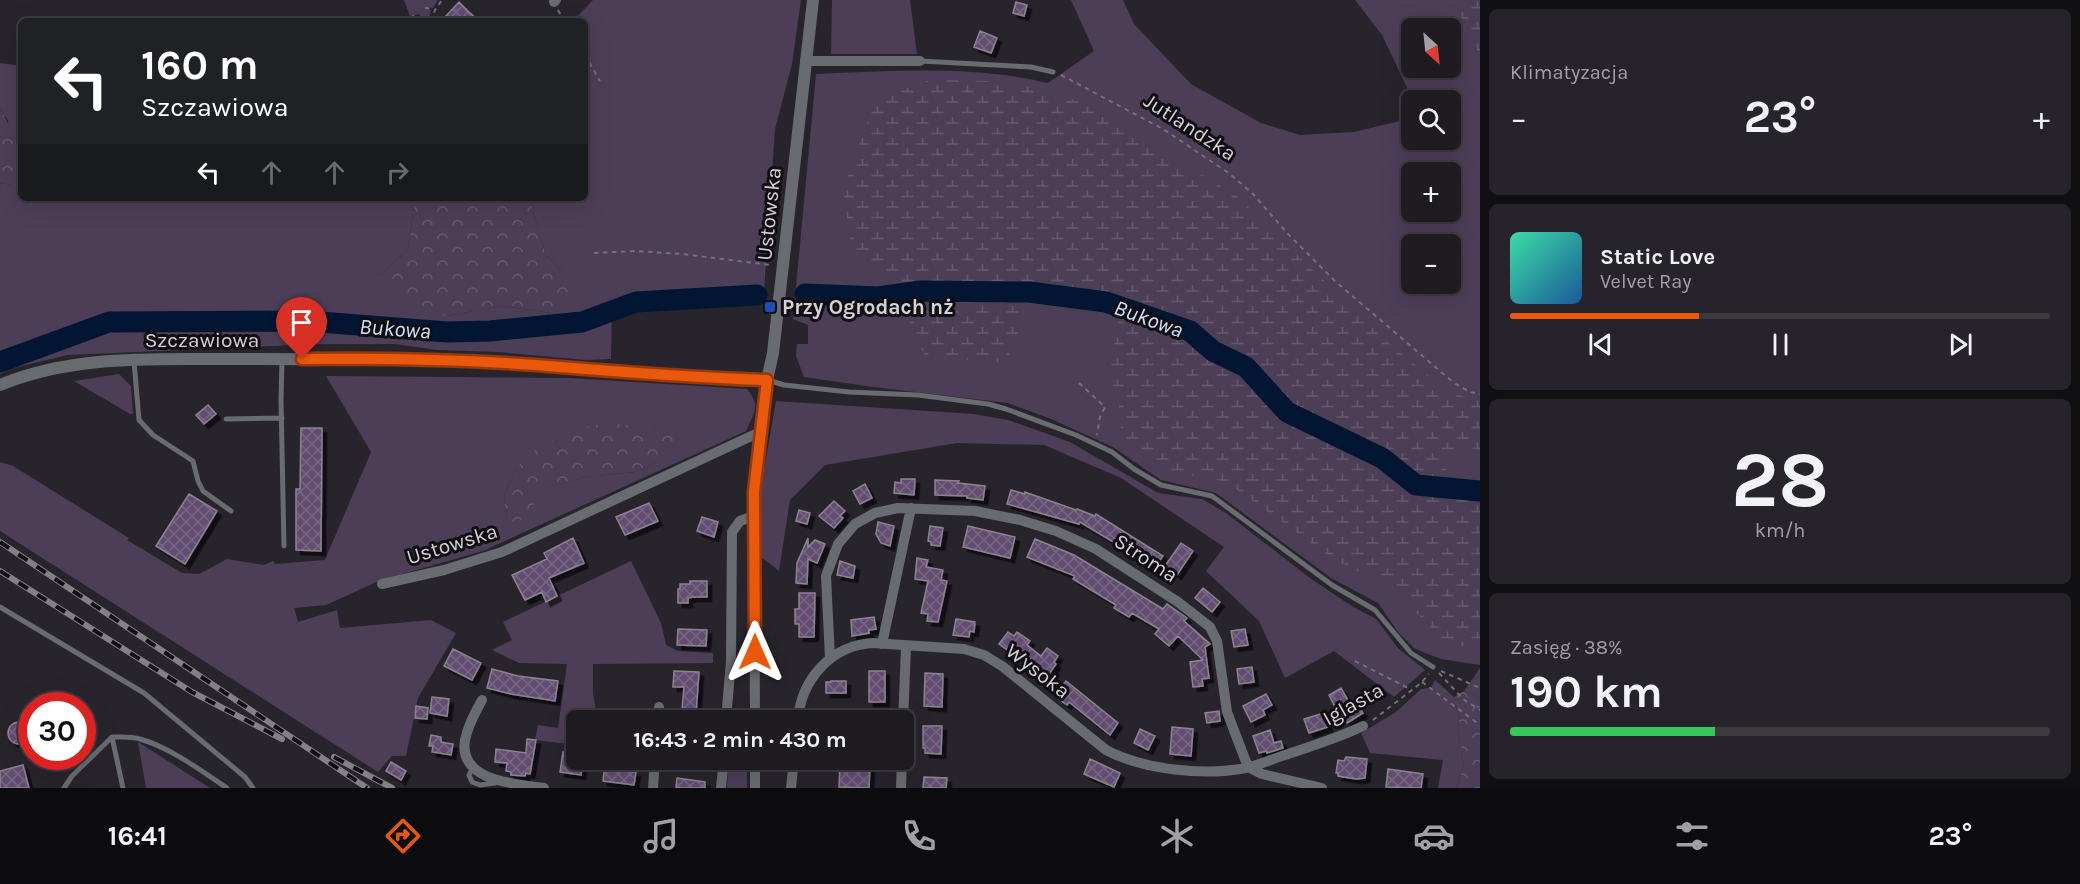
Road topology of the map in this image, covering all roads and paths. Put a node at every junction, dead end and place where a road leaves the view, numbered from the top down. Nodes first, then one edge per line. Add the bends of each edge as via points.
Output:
1 (442, 0) edge
2 (813, 0) edge
3 (425, 8) dead end
4 (435, 10) junction
5 (413, 15) dead end
6 (432, 17) edge
7 (414, 18) edge
8 (588, 60) edge
9 (805, 61) junction
10 (920, 61) joint
11 (1053, 72) joint
12 (600, 81) dead end
13 (594, 253) dead end
14 (766, 265) dead end
15 (282, 359) junction
16 (134, 360) junction
17 (767, 380) junction
18 (1079, 383) dead end
19 (0, 385) edge
20 (1480, 394) edge
21 (282, 418) junction
22 (226, 419) dead end
23 (760, 432) junction
24 (1096, 443) junction
25 (911, 508) junction
26 (231, 510) dead end
27 (754, 516) junction
28 (284, 546) dead end
29 (382, 584) dead end
30 (0, 607) edge
31 (882, 644) junction
32 (906, 646) junction
33 (830, 658) junction
34 (1355, 661) dead end
35 (1433, 667) junction
36 (1422, 682) junction
37 (1480, 688) edge
38 (1413, 690) junction
39 (482, 700) dead end
40 (659, 707) dead end
41 (659, 710) edge
42 (727, 710) edge
43 (755, 710) edge
44 (799, 710) edge
45 (904, 710) edge
46 (1480, 710) edge
47 (1480, 725) edge
48 (1363, 726) joint
49 (112, 737) junction
50 (1248, 767) junction
51 (654, 770) edge
52 (723, 770) edge
53 (755, 770) edge
54 (793, 770) edge
55 (902, 770) edge
56 (64, 788) edge
57 (123, 788) edge
58 (226, 788) edge
59 (253, 788) edge
60 (544, 788) edge
61 (652, 788) edge
62 (721, 788) edge
63 (755, 788) edge
64 (791, 788) edge
65 (901, 788) edge
66 (1322, 788) edge

1 - 4 path
2 - 9 street, Ustowska
3 - 4 path
4 - 6 path
5 - 7 path
8 - 12 path
9 - 10 street
9 - 17 street, Ustowska
10 - 11 lane via 1031,67
11 - 20 path, Jutlandzka via 1163,129 1230,174 1336,282 1454,383
13 - 14 path via 682,254
15 - 16 street, Szczawiowa
15 - 17 street, Szczawiowa via 434,360
15 - 21 lane
16 - 19 street, Szczawiowa via 64,366
16 - 26 lane via 139,420 153,435 193,461 203,491
17 - 23 street, Ustowska
17 - 24 lane via 784,385 988,404
18 - 24 path via 1105,407
21 - 22 lane
21 - 28 lane
23 - 27 street, Ustowska
23 - 29 street, Ustowska via 502,552
24 - 35 lane via 1161,485 1212,496 1332,585 1375,610 1411,653
25 - 31 street
25 - 33 street, Stroma via 868,516 849,529 838,544 826,576
25 - 50 street, Stroma via 988,513 1056,531 1096,549 1198,615 1217,641 1227,711
27 - 42 street via 740,521 732,532
27 - 43 street, Ustowska
30 - 59 lane via 144,693 245,777
31 - 32 street, Wysoka
31 - 33 street, Wysoka via 852,647
32 - 45 street
32 - 50 street, Wysoka via 964,649 991,658 1096,744 1126,760 1181,769
33 - 44 street, Wysoka via 809,682
34 - 38 path, Iglasta
35 - 36 path
35 - 37 path
35 - 46 path via 1463,699
36 - 38 path
36 - 47 path
38 - 48 path, Iglasta
39 - 60 street via 465,740 473,767 500,782
40 - 41 street
48 - 50 street, Iglasta via 1333,740
49 - 56 lane
49 - 57 lane
49 - 58 lane via 149,742
50 - 66 street
51 - 61 street
52 - 62 street
53 - 63 street
54 - 64 street
55 - 65 street

